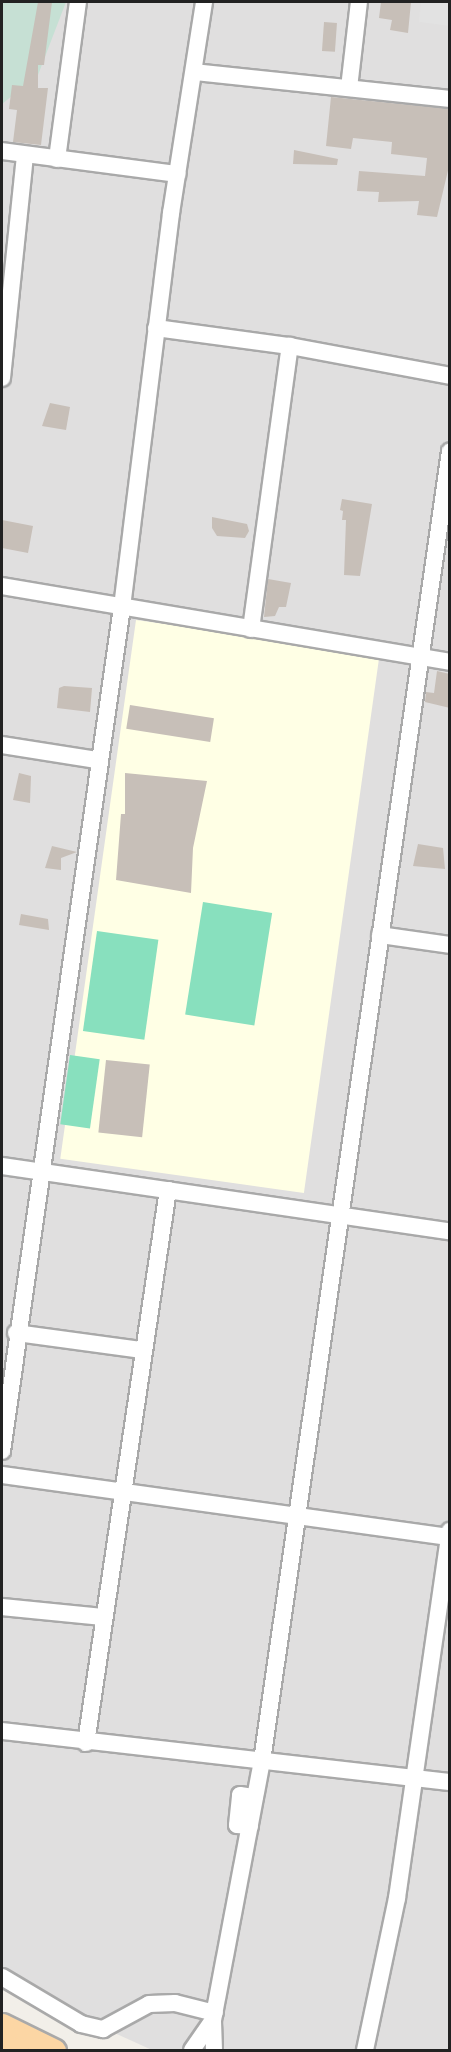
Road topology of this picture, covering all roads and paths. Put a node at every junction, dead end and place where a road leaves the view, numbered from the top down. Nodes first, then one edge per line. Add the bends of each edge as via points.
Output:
1 (78, 2) edge
2 (204, 2) edge
3 (359, 2) edge
4 (194, 72) junction
5 (349, 87) junction
6 (450, 99) edge
7 (2, 151) edge
8 (25, 155) junction
9 (57, 159) junction
10 (177, 174) junction
11 (7, 293) edge
12 (156, 328) junction
13 (290, 346) junction
14 (450, 376) edge
15 (2, 378) edge
16 (450, 451) edge
17 (2, 586) edge
18 (122, 607) junction
19 (251, 629) junction
20 (420, 658) junction
21 (450, 662) edge
22 (2, 745) edge
23 (97, 760) junction
24 (380, 935) junction
25 (450, 945) edge
26 (2, 1166) edge
27 (42, 1172) junction
28 (168, 1190) junction
29 (340, 1215) junction
30 (450, 1231) edge
31 (16, 1333) junction
32 (142, 1350) junction
33 (2, 1451) edge
34 (2, 1475) edge
35 (123, 1491) junction
36 (297, 1515) junction
37 (449, 1535) edge
38 (2, 1607) edge
39 (103, 1617) junction
40 (2, 1731) edge
41 (86, 1743) junction
42 (262, 1761) junction
43 (416, 1779) junction
44 (450, 1782) edge
45 (2, 1977) edge
46 (214, 2016) junction
47 (2, 2024) edge
48 (2, 2043) edge
49 (18, 2050) edge
50 (55, 2050) edge
51 (192, 2050) edge
52 (214, 2050) edge
53 (365, 2050) edge

1 - 9 street
2 - 4 street
3 - 5 street
4 - 5 street
4 - 10 street
5 - 6 street
7 - 8 street
8 - 9 street
8 - 11 street
9 - 10 street
10 - 12 street
11 - 15 street
12 - 13 street
12 - 18 street
13 - 14 street
13 - 19 street
16 - 20 street
17 - 18 street
18 - 19 street
18 - 23 street
19 - 20 street
20 - 21 street
20 - 24 street
22 - 23 street
23 - 27 street
24 - 25 street
24 - 29 street
26 - 27 street
27 - 28 street
27 - 31 street
28 - 29 street
28 - 32 street
29 - 30 street
29 - 36 street
31 - 32 street
31 - 33 street
32 - 35 street
34 - 35 street
35 - 36 street
35 - 39 street
36 - 37 street
36 - 42 street
37 - 43 street
38 - 39 street
39 - 41 street
40 - 41 street
41 - 42 street
42 - 43 street
42 - 46 street
43 - 44 street
43 - 53 street via 395,1910
45 - 46 street via 81,2024 103,2029 149,2004 175,2003
46 - 51 street
46 - 52 street
47 - 50 main road
48 - 49 main road

